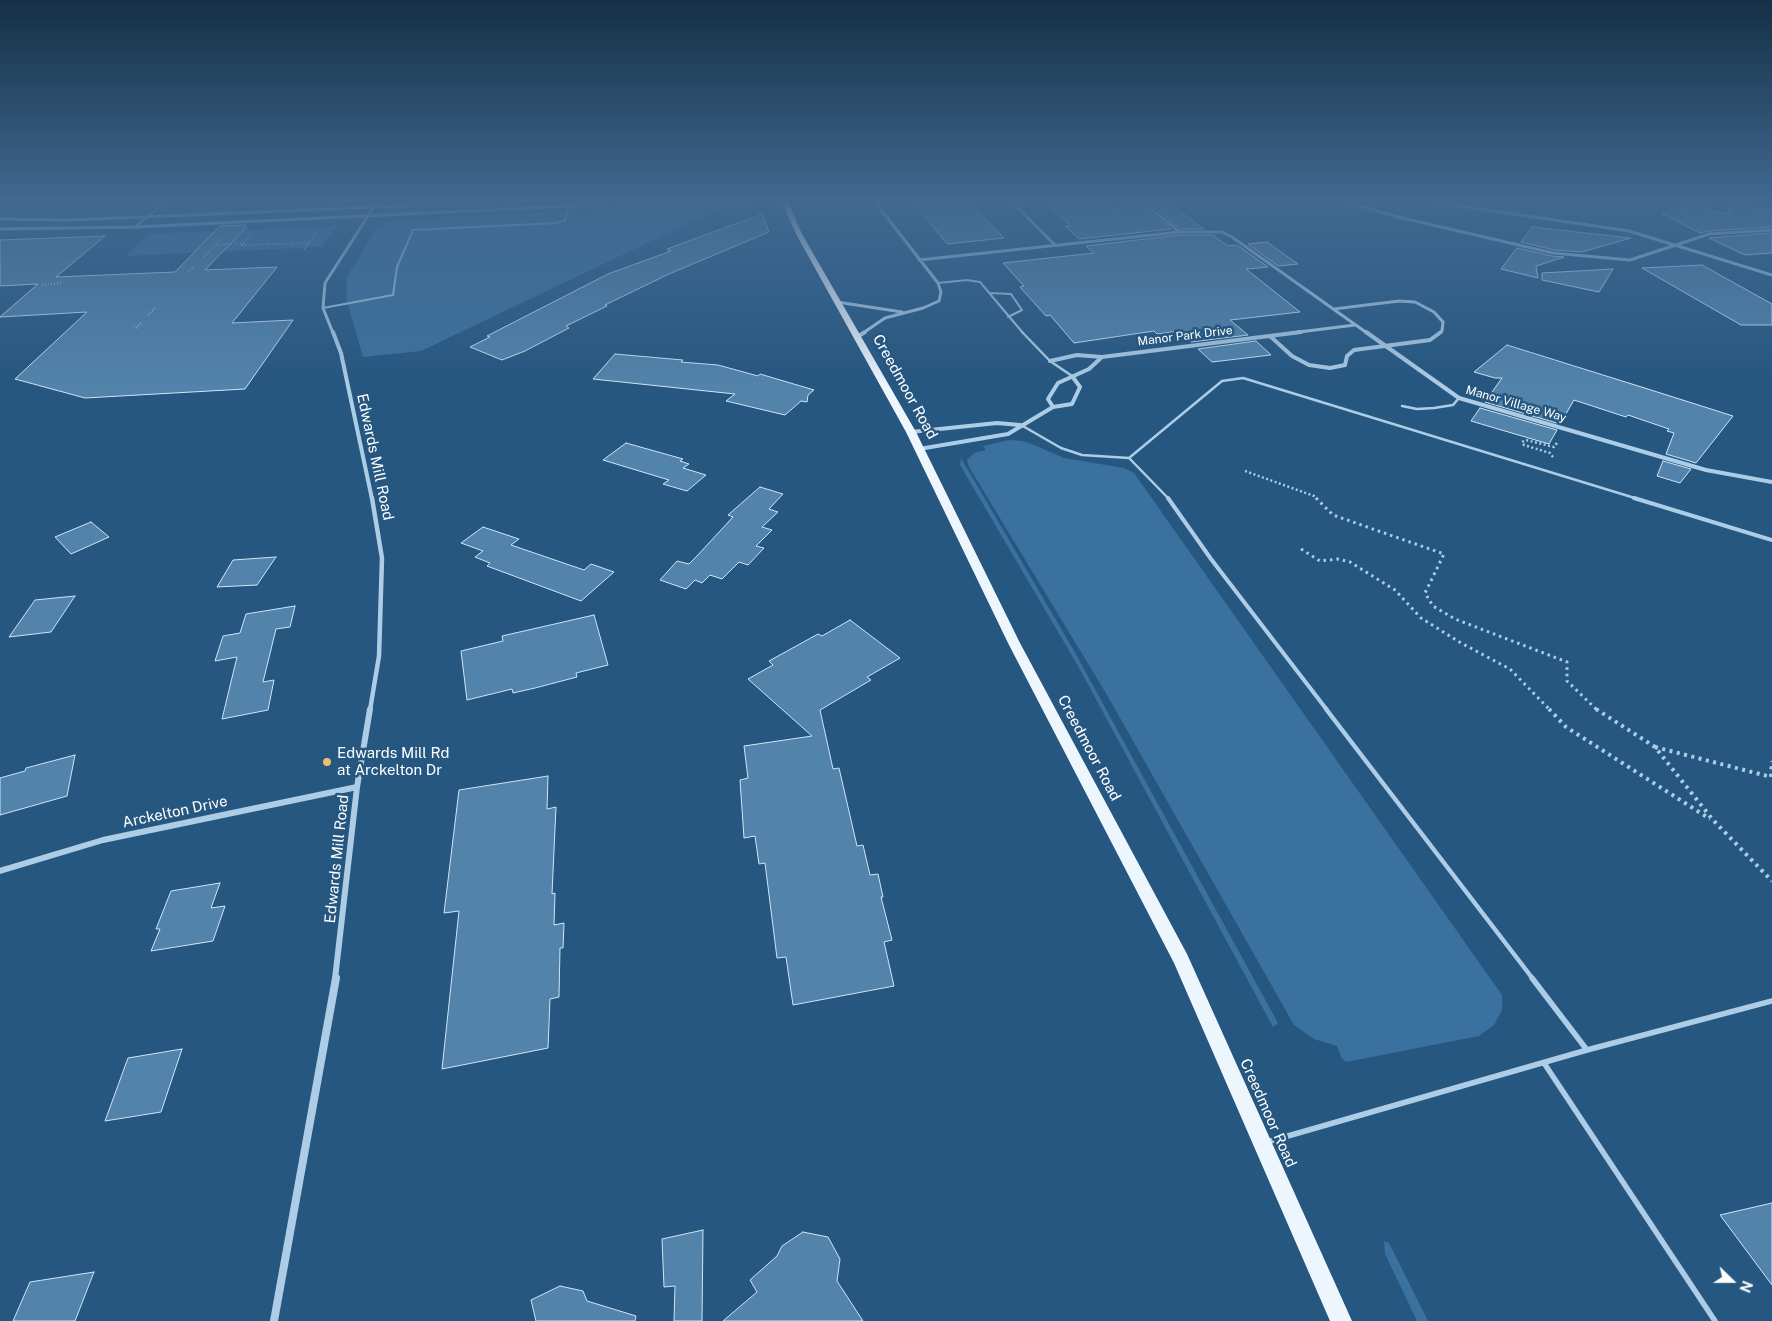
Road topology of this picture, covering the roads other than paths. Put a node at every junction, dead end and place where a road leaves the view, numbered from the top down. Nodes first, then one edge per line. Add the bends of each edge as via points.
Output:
1 (337, 264) edge
2 (398, 264) edge
3 (816, 264) edge
4 (922, 264) edge
5 (1271, 264) edge
6 (1736, 264) edge
7 (1772, 275) edge
8 (938, 283) junction
9 (988, 293) junction
10 (837, 302) junction
11 (323, 308) junction
12 (1334, 309) junction
13 (905, 312) junction
14 (1008, 317) junction
15 (1355, 325) junction
16 (1270, 336) junction
17 (857, 337) junction
18 (1383, 345) junction
19 (1102, 357) junction
20 (1050, 361) junction
21 (1072, 376) junction
22 (1459, 398) junction
23 (1054, 406) junction
24 (1402, 406) dead end
25 (1021, 425) junction
26 (911, 432) junction
27 (919, 449) junction
28 (1129, 458) junction
29 (1772, 482) edge
30 (1772, 540) edge
31 (357, 787) junction
32 (0, 872) edge
33 (1772, 1001) edge
34 (1586, 1050) junction
35 (1544, 1063) junction
36 (1263, 1144) junction
37 (274, 1321) edge
38 (1341, 1321) edge
39 (1715, 1321) edge

1 - 11 street, Edwards Mill Road via 325,283
2 - 11 lane via 393,295
3 - 10 main road, Creedmoor Road
4 - 8 street
5 - 12 street, Manor Village Way
6 - 7 street
8 - 9 lane via 980,282
8 - 13 street via 939,301
9 - 14 lane
9 - 14 lane via 1011,294 1022,310
10 - 13 street
10 - 17 main road, Creedmoor Road
11 - 31 street, Edwards Mill Road via 340,353 382,558 379,656
12 - 15 street, Manor Village Way
12 - 18 street via 1415,302 1434,312 1443,322 1442,331 1430,340
13 - 17 street via 885,318
14 - 20 lane
15 - 16 street, Manor Park Drive
15 - 18 street, Manor Village Way
16 - 18 street via 1292,356 1309,365 1330,368 1345,365 1347,356 1354,350
16 - 19 street, Manor Park Drive
17 - 26 main road, Creedmoor Road
18 - 22 street, Manor Village Way
19 - 20 street, Manor Park Drive via 1077,355
19 - 21 street, Manor Park Drive via 1089,369
20 - 21 lane
21 - 23 street, Manor Park Drive via 1058,383 1048,399
21 - 23 street via 1080,387 1072,404
22 - 24 lane via 1453,405 1434,408
22 - 29 street, Manor Village Way via 1706,470
23 - 25 street
25 - 26 street via 997,423
25 - 27 street via 1008,434
25 - 28 lane via 1061,448 1082,455
26 - 27 main road, Creedmoor Road
27 - 36 main road, Creedmoor Road via 1014,643 1181,959
28 - 30 lane via 1222,381 1243,378
28 - 34 lane via 1182,516 1211,559
31 - 32 street, Arckelton Drive via 103,840
31 - 37 street, Edwards Mill Road via 334,992
33 - 34 lane
34 - 35 lane
35 - 36 lane
35 - 39 lane
36 - 38 main road, Creedmoor Road

